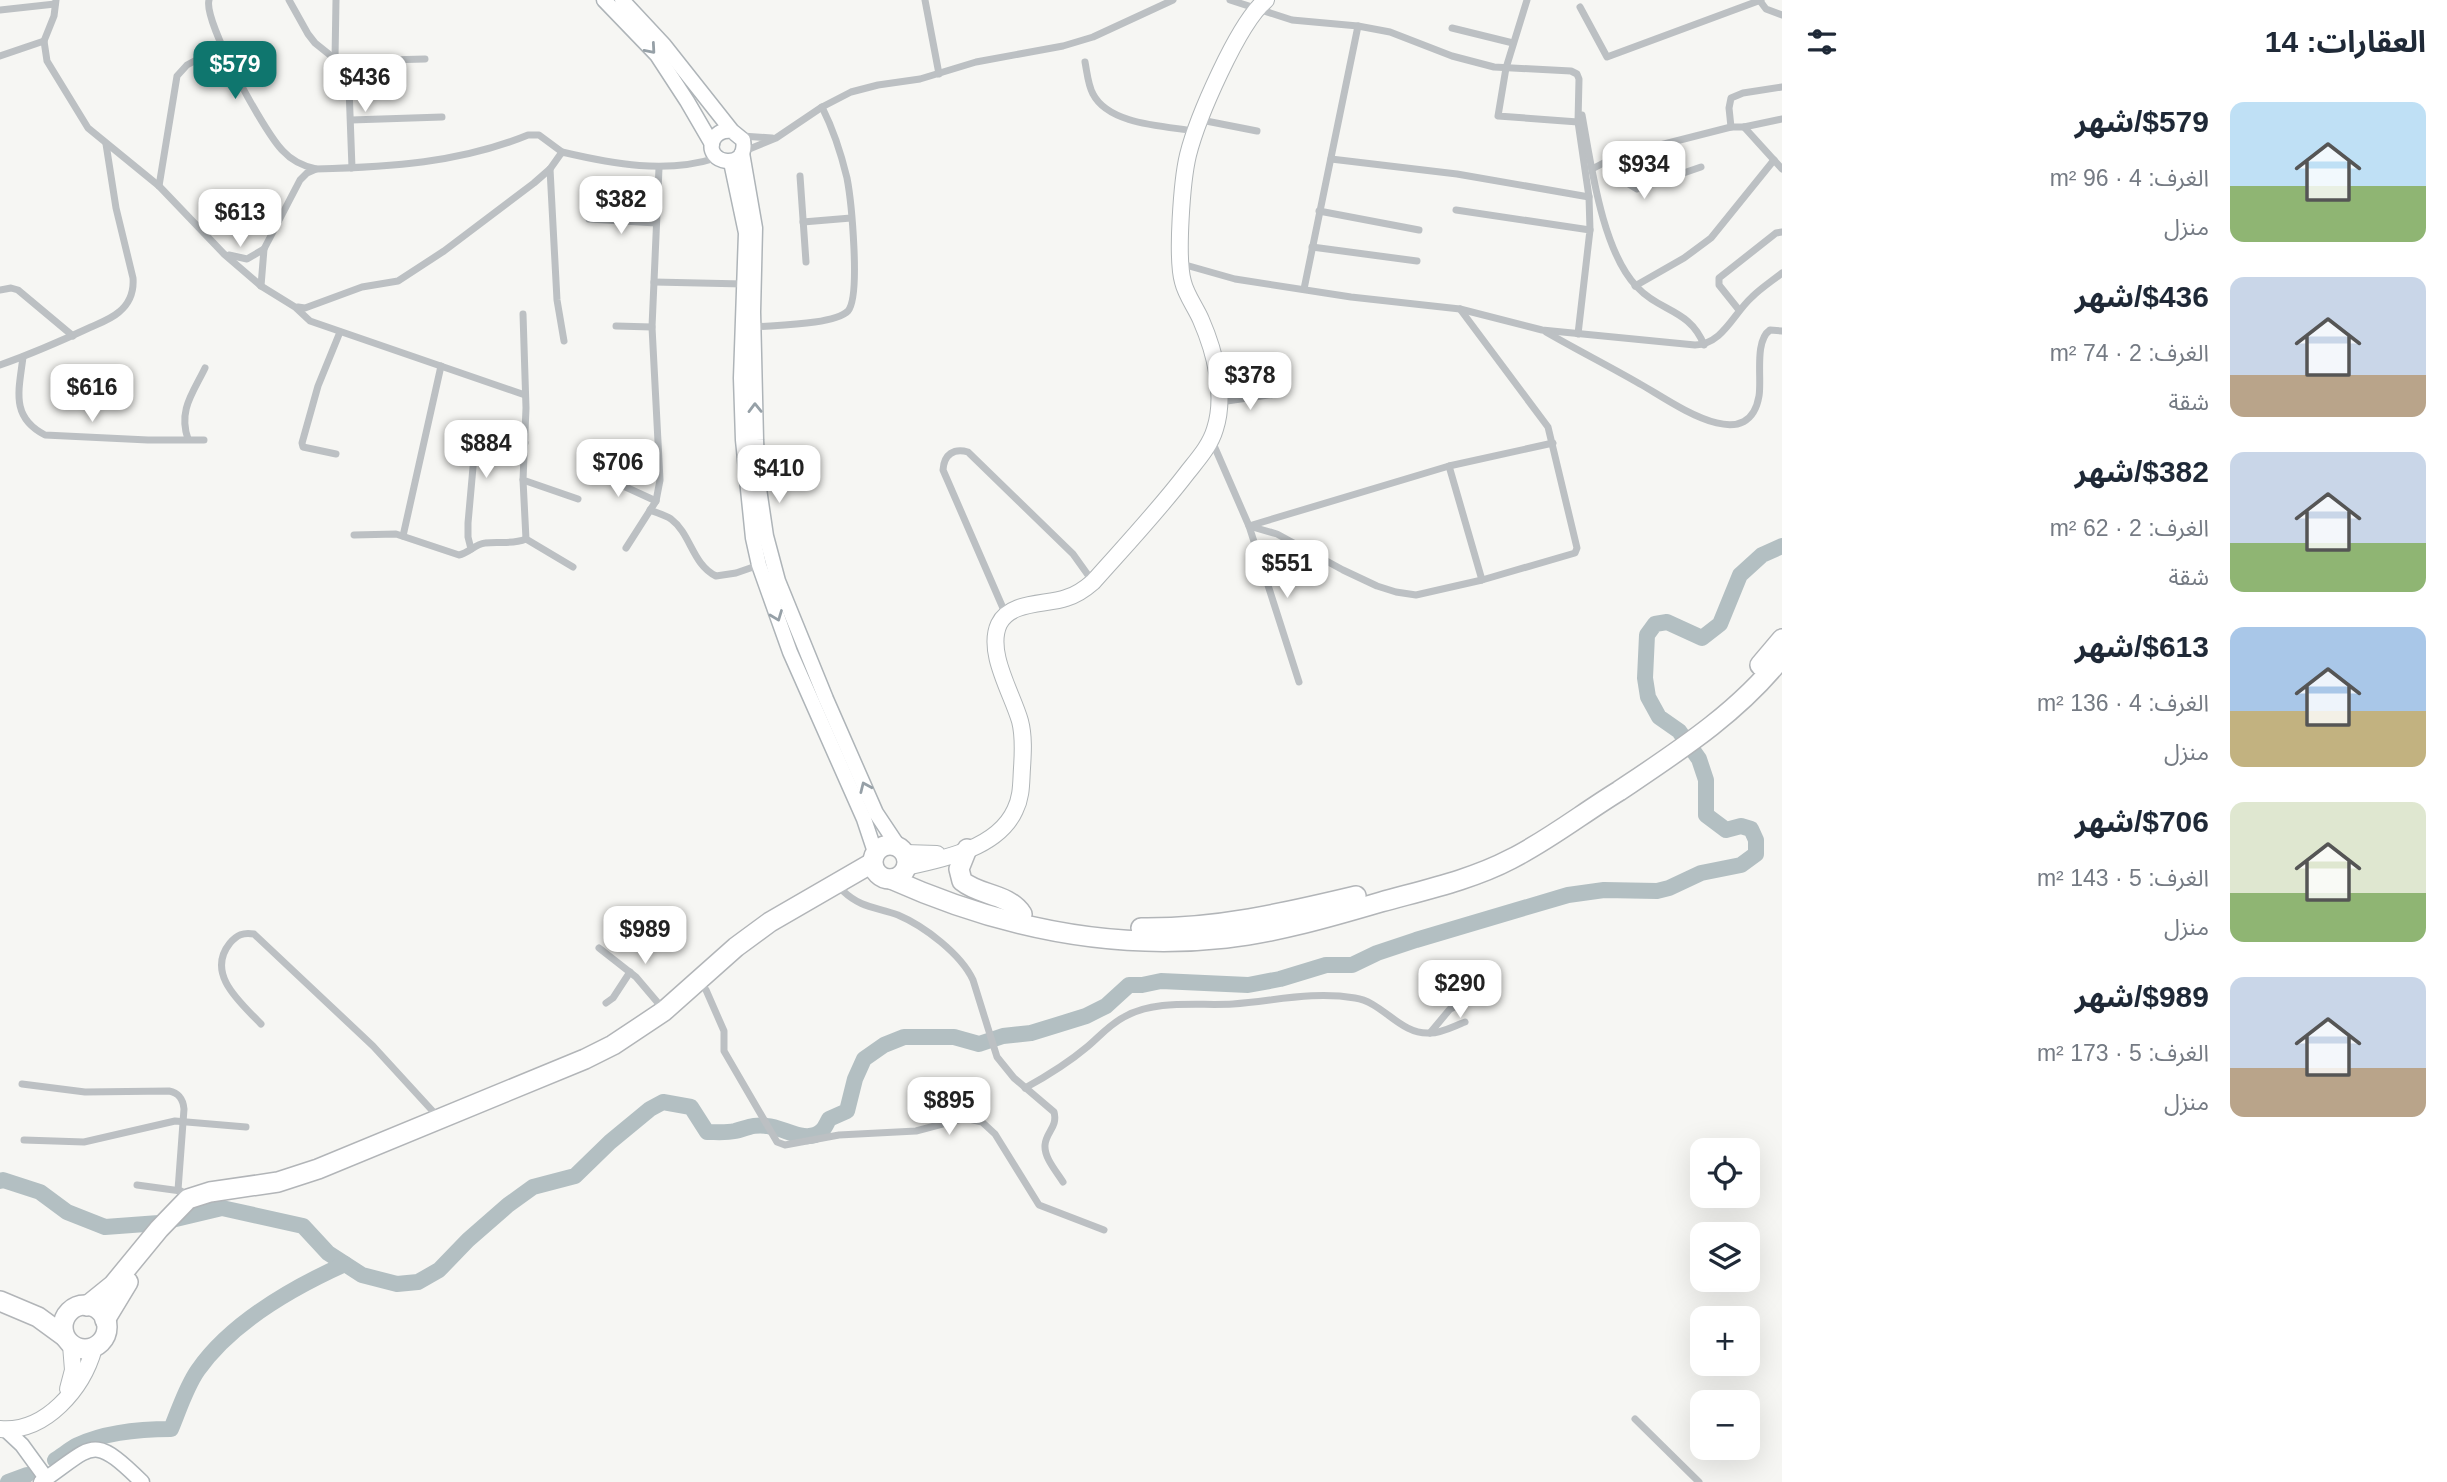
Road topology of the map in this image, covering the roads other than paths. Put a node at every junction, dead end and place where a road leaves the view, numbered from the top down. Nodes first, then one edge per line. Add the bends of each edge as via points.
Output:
1 (209, 0) edge
2 (289, 0) edge
3 (336, 0) edge
4 (604, 0) edge
5 (622, 0) edge
6 (925, 0) edge
7 (1173, 0) edge
8 (1230, 0) edge
9 (1527, 0) edge
10 (1761, 1) edge
11 (55, 2) edge
12 (1260, 3) edge
13 (1580, 7) dead end
14 (0, 10) edge
15 (1782, 15) edge
16 (1358, 26) junction
17 (1452, 28) dead end
18 (44, 41) junction
19 (1513, 43) junction
20 (222, 46) junction
21 (0, 56) edge
22 (335, 59) junction
23 (425, 59) dead end
24 (348, 61) junction
25 (1085, 62) dead end
26 (1506, 68) junction
27 (939, 74) junction
28 (1782, 87) edge
29 (1580, 101) junction
30 (822, 107) junction
31 (442, 117) dead end
32 (352, 120) junction
33 (1782, 120) edge
34 (1578, 122) junction
35 (1199, 125) junction
36 (1731, 127) junction
37 (1744, 127) junction
38 (1257, 131) dead end
39 (736, 133) junction
40 (776, 138) junction
41 (106, 144) junction
42 (562, 152) junction
43 (729, 154) junction
44 (1617, 156) junction
45 (1331, 159) junction
46 (1774, 160) junction
47 (1701, 167) dead end
48 (352, 168) junction
49 (659, 168) junction
50 (316, 169) junction
51 (550, 169) junction
52 (1592, 169) junction
53 (1782, 169) edge
54 (800, 176) dead end
55 (159, 186) junction
56 (1589, 197) junction
57 (1455, 210) dead end
58 (1319, 211) junction
59 (851, 218) junction
60 (589, 219) dead end
61 (803, 222) junction
62 (656, 223) junction
63 (1419, 230) dead end
64 (1590, 230) junction
65 (1782, 232) edge
66 (1312, 247) junction
67 (264, 249) junction
68 (224, 254) junction
69 (1417, 261) dead end
70 (806, 262) dead end
71 (1180, 264) junction
72 (1782, 273) edge
73 (654, 282) junction
74 (744, 284) junction
75 (261, 286) junction
76 (1635, 286) junction
77 (0, 289) edge
78 (1304, 289) junction
79 (295, 307) junction
80 (1460, 309) junction
81 (1739, 310) junction
82 (523, 314) dead end
83 (616, 326) dead end
84 (652, 327) junction
85 (754, 327) junction
86 (1542, 330) junction
87 (1782, 331) edge
88 (340, 332) junction
89 (1578, 334) junction
90 (73, 336) junction
91 (564, 341) dead end
92 (1704, 345) junction
93 (23, 357) junction
94 (0, 365) edge
95 (441, 366) junction
96 (205, 368) dead end
97 (1276, 394) dead end
98 (525, 395) junction
99 (1219, 402) junction
100 (188, 439) junction
101 (1211, 439) junction
102 (204, 440) dead end
103 (525, 443) junction
104 (1553, 443) junction
105 (336, 454) dead end
106 (1449, 466) junction
107 (593, 472) dead end
108 (523, 480) junction
109 (578, 499) dead end
110 (656, 502) junction
111 (650, 510) junction
112 (1249, 526) junction
113 (354, 535) dead end
114 (403, 536) junction
115 (526, 539) junction
116 (626, 548) dead end
117 (471, 550) junction
118 (573, 567) dead end
119 (765, 569) junction
120 (1482, 580) junction
121 (1093, 582) junction
122 (1007, 616) junction
123 (1782, 639) edge
124 (1782, 657) edge
125 (1300, 682) dead end
126 (1673, 747) junction
127 (962, 852) junction
128 (892, 863) junction
129 (843, 891) junction
130 (1022, 915) junction
131 (599, 948) dead end
132 (630, 972) junction
133 (706, 990) junction
134 (1481, 995) dead end
135 (606, 1003) dead end
136 (664, 1011) junction
137 (1465, 1022) dead end
138 (261, 1024) dead end
139 (1430, 1033) junction
140 (22, 1084) dead end
141 (1025, 1088) junction
142 (439, 1118) junction
143 (183, 1121) junction
144 (246, 1127) dead end
145 (24, 1140) dead end
146 (1063, 1182) dead end
147 (137, 1185) dead end
148 (186, 1200) junction
149 (1104, 1230) dead end
150 (163, 1232) junction
151 (0, 1292) edge
152 (0, 1301) edge
153 (78, 1309) junction
154 (106, 1320) junction
155 (68, 1341) junction
156 (94, 1348) junction
157 (62, 1404) junction
158 (1635, 1419) dead end
159 (3, 1429) edge
160 (43, 1480) edge
161 (142, 1482) edge
162 (1699, 1482) edge

1 - 20 street via 208,10
2 - 22 street via 315,43
3 - 22 street
4 -> 43 main road via 657,55
5 - 39 main road
6 - 27 street
7 - 27 street via 1083,40
8 - 12 street
9 - 19 street
10 - 13 street via 1607,57
10 - 15 street via 1766,9
11 - 14 street
11 - 18 street
12 - 16 street via 1292,20
12 - 35 main road via 1234,43
16 - 26 street
16 - 45 street
17 - 19 street
18 - 21 street
18 - 41 street via 47,61 88,128
19 - 26 street
20 - 50 street via 270,136 290,158
20 - 55 street via 187,65 177,76
22 - 24 street
23 - 24 street
24 - 32 street
25 - 35 street via 1093,95 1110,112 1126,120
26 - 29 street via 1571,71 1579,79
26 - 34 street via 1498,116
27 - 30 street via 851,92
28 - 36 street via 1731,98
29 - 34 street
29 - 52 street
30 - 40 street
30 - 59 street via 847,180
31 - 32 street
32 - 48 street
33 - 37 street
34 - 56 street
35 - 38 street
35 - 71 main road via 1183,190
36 - 37 street
36 - 44 street
37 - 46 street
39 - 40 street
39 - 43 main road via 744,145
39 - 43 main road via 720,132 715,137
40 - 43 street
41 - 55 street
41 - 90 street via 134,288 120,312
42 - 48 street via 539,135 528,135 443,160
42 - 49 street
42 - 51 street
43 - 49 street via 696,165
43 - 74 main road via 746,233
43 - 85 main road via 755,228
44 - 47 street via 1626,183 1637,189
44 - 52 street
45 - 56 street via 1457,174
45 - 58 street
46 - 53 street
46 - 76 street via 1711,238
48 - 50 street
49 - 62 street
50 - 67 street via 300,180
51 - 79 street via 398,281
51 - 91 street via 557,300
52 - 76 street via 1600,211
54 - 61 street
55 - 68 street
56 - 64 street
57 - 64 street
58 - 63 street
58 - 66 street
59 - 61 street
59 - 85 street via 854,293 847,311 831,319
60 - 62 street
61 - 70 street
62 - 73 street
64 - 89 street
65 - 81 street via 1719,278 1719,285
66 - 69 street
66 - 78 street
67 - 68 street via 247,259
67 - 75 street
68 - 75 street
71 - 78 street via 1235,279
71 - 99 main road via 1183,283 1212,352
72 - 81 street
73 - 74 street
73 - 84 street
74 - 119 main road via 743,440 749,512
75 - 79 street
76 - 92 street via 1696,327
77 - 90 street via 18,290
78 - 80 street
79 - 88 street via 310,321
80 - 86 street
80 - 104 street via 1540,415
81 - 92 street via 1721,334
82 - 98 street
83 - 84 street
84 - 110 street via 660,480
119 -> 85 main road
86 - 87 street via 1692,415 1724,425 1742,422 1754,411 1762,338 1770,330
86 - 89 street
88 - 95 street
88 - 105 street via 302,443
89 - 92 street
90 - 93 street
93 - 94 street
93 - 100 street via 20,411 45,435
95 - 98 street
95 - 114 street
96 - 100 street via 184,412
97 - 99 street
98 - 103 street
99 - 101 main road
100 - 102 street
101 - 112 street
101 - 121 main road via 1169,497
103 - 108 street
103 - 117 street via 476,434 468,523
104 - 106 street
104 - 120 street via 1576,551
106 - 112 street
106 - 120 street
107 - 110 street
108 - 109 street
108 - 115 street
110 - 111 street
111 - 116 street
111 - 119 street via 670,518 703,567 716,576
112 - 120 street via 1277,534 1396,592 1416,594
112 - 125 street
113 - 114 street
114 - 117 street via 459,555
115 - 117 street via 482,544
115 - 118 street
128 -> 119 main road via 882,824
119 -> 128 main road via 790,652 864,819
121 - 122 main road via 1067,598 1030,605
121 - 122 street via 1073,554 968,452 950,453 943,470
122 - 127 main road via 995,637 1022,733 1021,790 1015,811 1003,828
123 - 126 highway via 1729,697
124 - 126 highway via 1732,709
126 - 128 highway via 1528,850 1494,867 1262,932 1160,942 1093,938 1028,927 932,897
126 - 130 highway via 1506,847 1466,864 1356,896 1278,915 1188,927 1108,927
127 - 128 main road
127 - 130 highway via 962,881 1010,902
128 - 129 highway
128 - 130 highway via 974,901
128 - 136 highway via 855,875 754,933
129 - 133 highway via 777,931
129 - 141 street via 858,903 908,920 939,942 970,974 997,1057
131 - 132 street
132 - 135 street
132 - 136 street
133 - 148 highway via 613,1059 321,1180 206,1203
133 - 149 street via 724,1031 724,1051 777,1142 785,1145 839,1135 901,1133 977,1119 995,1133 1039,1205
134 - 139 street via 1450,1009
136 - 142 highway via 585,1059
137 - 139 street
138 - 142 street via 232,992 221,968 223,952 244,933 254,934 373,1046
139 - 141 street via 1408,1028 1376,1005 1353,998 1307,995 1236,1004 1162,1006 1123,1017 1067,1063
140 - 143 street via 85,1092 174,1092 182,1099
141 - 146 street via 1055,1115 1045,1149
142 - 148 highway via 290,1179
143 - 144 street
143 - 145 street via 84,1142
143 - 148 street
147 - 148 street
148 - 150 highway
150 - 153 highway via 117,1280
150 - 154 highway
151 - 153 highway via 47,1308
152 - 155 highway via 38,1317
153 - 154 highway via 98,1310
153 - 155 highway via 62,1325
154 - 156 highway via 105,1336
155 - 156 highway via 82,1349
155 - 157 main road via 74,1370
156 - 157 main road
157 - 159 main road via 36,1422
158 - 162 street
159 - 160 main road via 22,1445
160 - 161 main road via 80,1453 99,1449 111,1453

